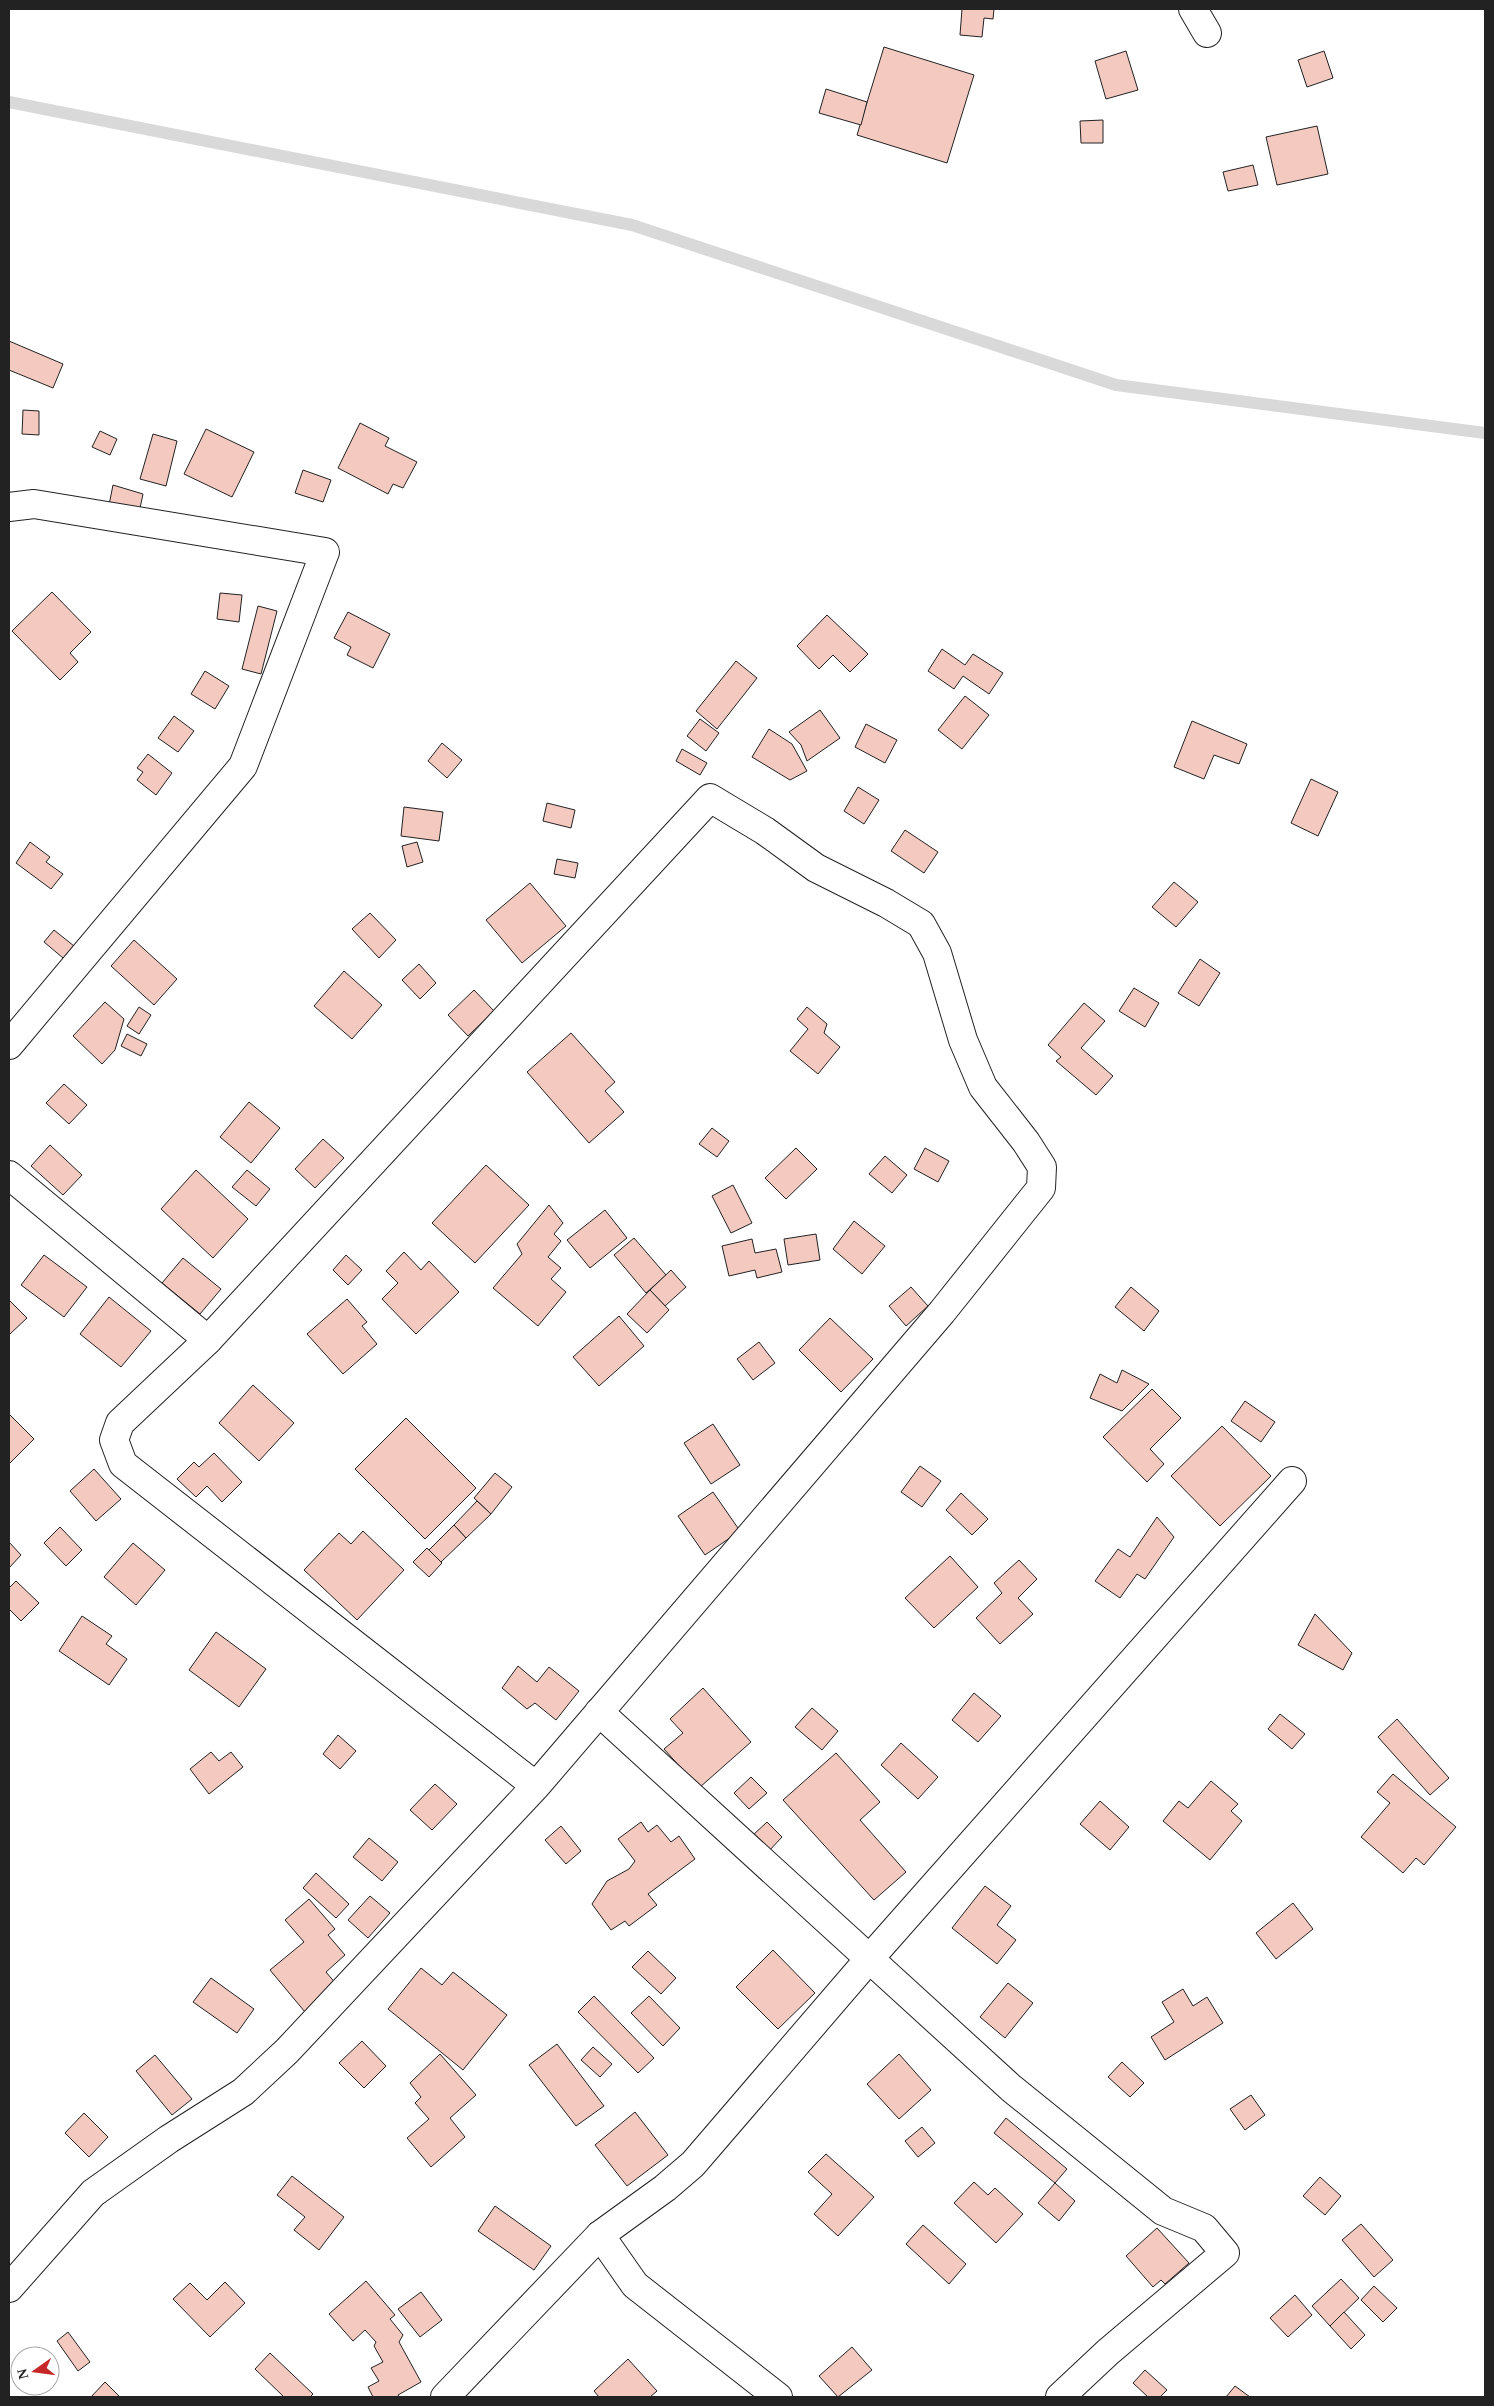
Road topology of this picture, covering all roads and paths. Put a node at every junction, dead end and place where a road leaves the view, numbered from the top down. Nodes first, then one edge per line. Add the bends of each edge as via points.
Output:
1 (1193, 9) edge
2 (1207, 33) dead end
3 (9, 507) edge
4 (9, 1045) edge
5 (9, 1175) edge
6 (208, 1340) junction
7 (1292, 1481) dead end
8 (599, 1712) junction
9 (536, 1786) junction
10 (870, 1958) junction
11 (600, 2235) junction
12 (9, 2288) edge
13 (445, 2397) edge
14 (778, 2397) edge
15 (1060, 2397) edge

1 - 2 street
3 - 4 street via 34,504 324,552 243,766
5 - 6 street
6 - 8 street via 710,798 765,831 816,868 921,924 937,953 963,1040 982,1087 1042,1167 1041,1188 942,1312
6 - 9 street via 120,1423 114,1440 123,1464
7 - 10 street
8 - 9 street
8 - 10 street
9 - 12 street via 287,2051 243,2092 93,2193
10 - 11 street via 693,2164
10 - 15 street via 1011,2088 1163,2211 1204,2228 1225,2253
11 - 13 street
11 - 14 street via 635,2284

